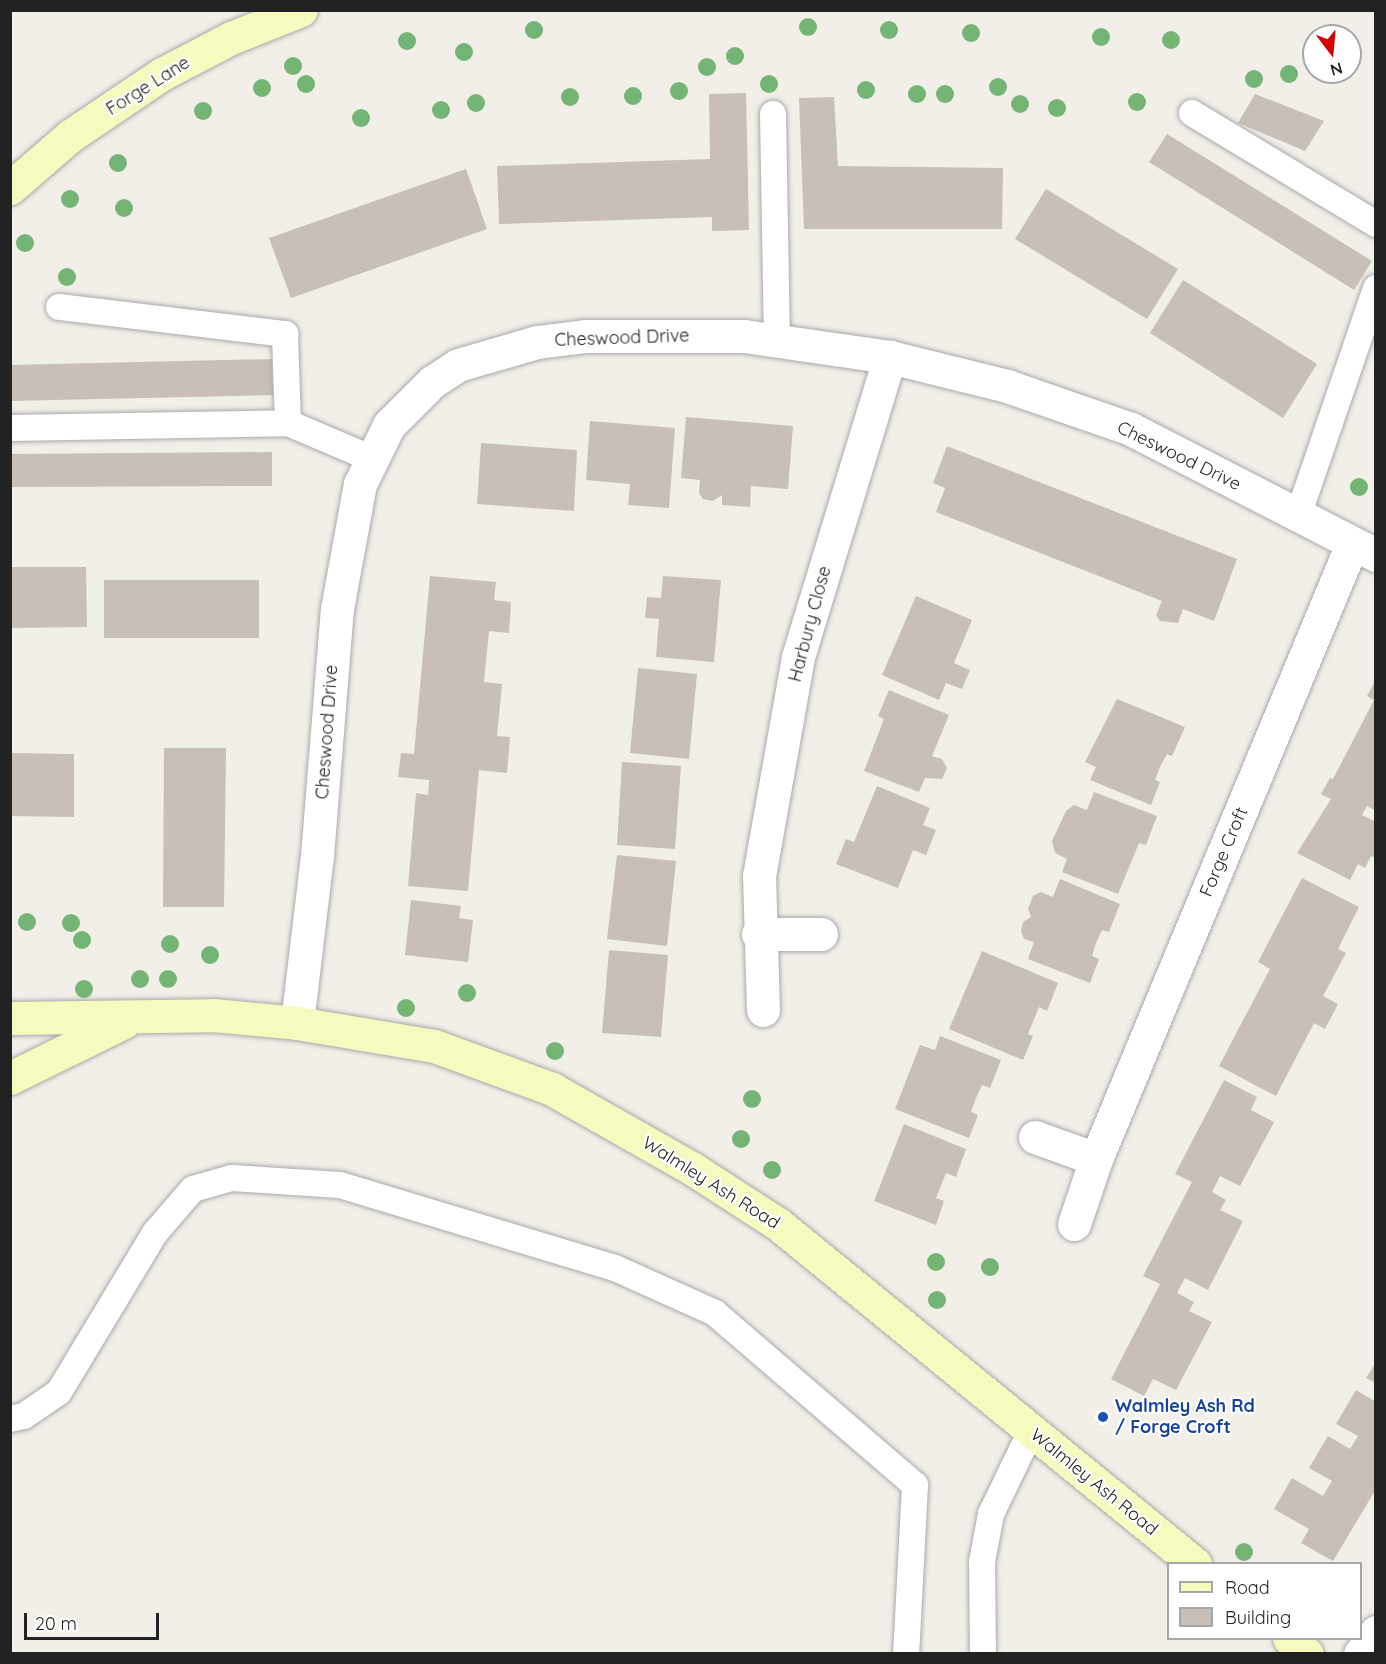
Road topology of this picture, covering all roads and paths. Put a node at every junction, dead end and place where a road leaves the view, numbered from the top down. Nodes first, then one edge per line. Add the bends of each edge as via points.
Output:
1 (301, 10) edge
2 (1192, 113) dead end
3 (773, 114) dead end
4 (10, 188) edge
5 (1376, 224) edge
6 (1376, 288) edge
7 (59, 307) dead end
8 (777, 340) junction
9 (890, 357) junction
10 (288, 423) junction
11 (10, 428) edge
12 (373, 459) junction
13 (1298, 516) junction
14 (1364, 550) edge
15 (759, 934) junction
16 (821, 934) dead end
17 (763, 1010) dead end
18 (10, 1018) edge
19 (130, 1019) junction
20 (297, 1023) junction
21 (10, 1078) edge
22 (1035, 1137) dead end
23 (1096, 1159) junction
24 (1074, 1224) dead end
25 (10, 1419) edge
26 (1031, 1431) junction
27 (1195, 1562) edge
28 (1376, 1632) edge
29 (1291, 1640) edge
30 (906, 1653) edge
31 (983, 1653) edge
32 (1307, 1653) edge
33 (1360, 1653) edge

1 - 4 street, Forge Lane via 231,38 162,74 70,136
2 - 5 lane
3 - 8 lane
6 - 13 lane
7 - 10 lane via 285,334
8 - 9 street, Cheswood Drive
8 - 12 street, Cheswood Drive via 744,336 585,336 490,353 458,365 409,403 389,425
9 - 13 street, Cheswood Drive via 1007,386 1131,429
9 - 15 street, Harbury Close via 798,657 759,876
10 - 11 lane
10 - 12 lane
12 - 20 street, Cheswood Drive via 360,484 337,609 317,856
13 - 14 street, Cheswood Drive
14 - 23 street, Forge Croft
15 - 16 street
15 - 17 street, Harbury Close
18 - 19 street, Walmley Ash Road
19 - 20 street, Walmley Ash Road via 213,1015
19 - 21 street, Walmley Ash Road
20 - 26 street, Walmley Ash Road via 434,1046 552,1089 693,1169 778,1224
22 - 23 street
23 - 24 street, Forge Croft
25 - 30 lane via 24,1416 59,1392 155,1233 194,1189 232,1178 340,1185 615,1268 715,1313 915,1485
26 - 27 street, Walmley Ash Road
26 - 31 lane via 991,1514 982,1562
28 - 33 street
29 - 32 street

